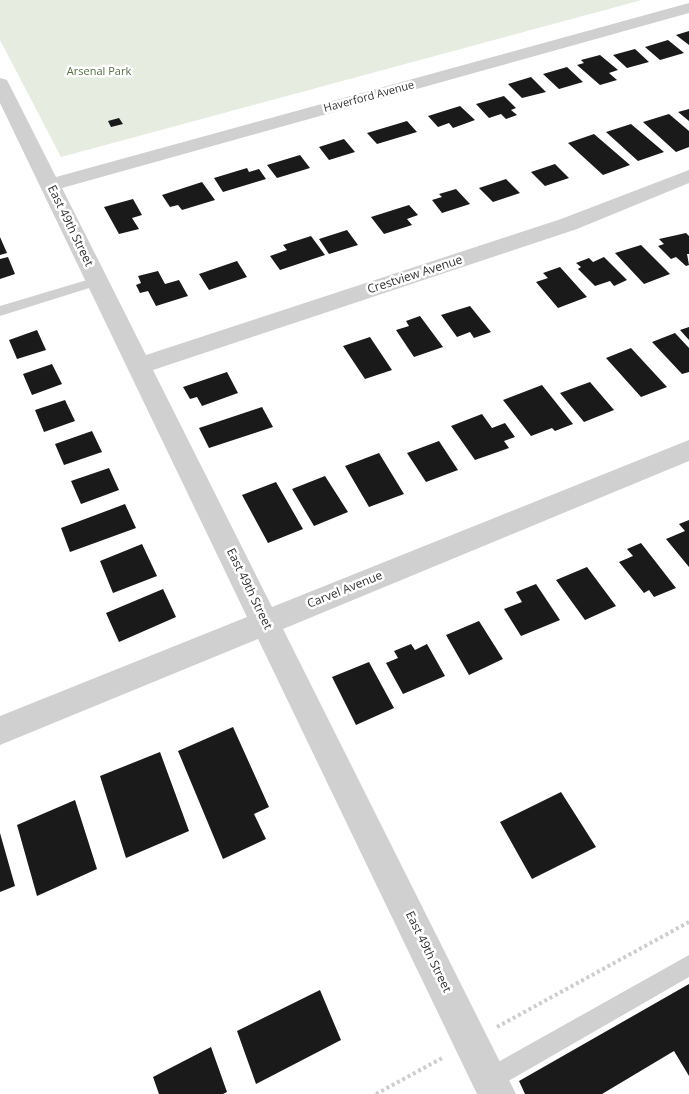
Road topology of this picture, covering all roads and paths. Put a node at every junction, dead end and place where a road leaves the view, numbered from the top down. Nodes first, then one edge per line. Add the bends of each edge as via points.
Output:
1 (689, 8) edge
2 (0, 84) edge
3 (689, 176) edge
4 (50, 185) junction
5 (97, 281) junction
6 (0, 312) edge
7 (139, 366) junction
8 (689, 450) edge
9 (265, 623) junction
10 (0, 731) edge
11 (689, 922) edge
12 (689, 965) edge
13 (492, 1030) dead end
14 (431, 1064) dead end
15 (493, 1086) edge
16 (376, 1094) edge

1 - 4 street, Haverford Avenue
2 - 4 street, East 49th Street
3 - 7 street, Crestview Avenue via 570,224
4 - 5 street, East 49th Street
5 - 6 lane
5 - 7 street, East 49th Street
7 - 9 street, East 49th Street
8 - 9 street, Carvel Avenue
9 - 10 street, Carvel Avenue
9 - 15 street, East 49th Street
11 - 13 path
12 - 15 lane
14 - 16 path

